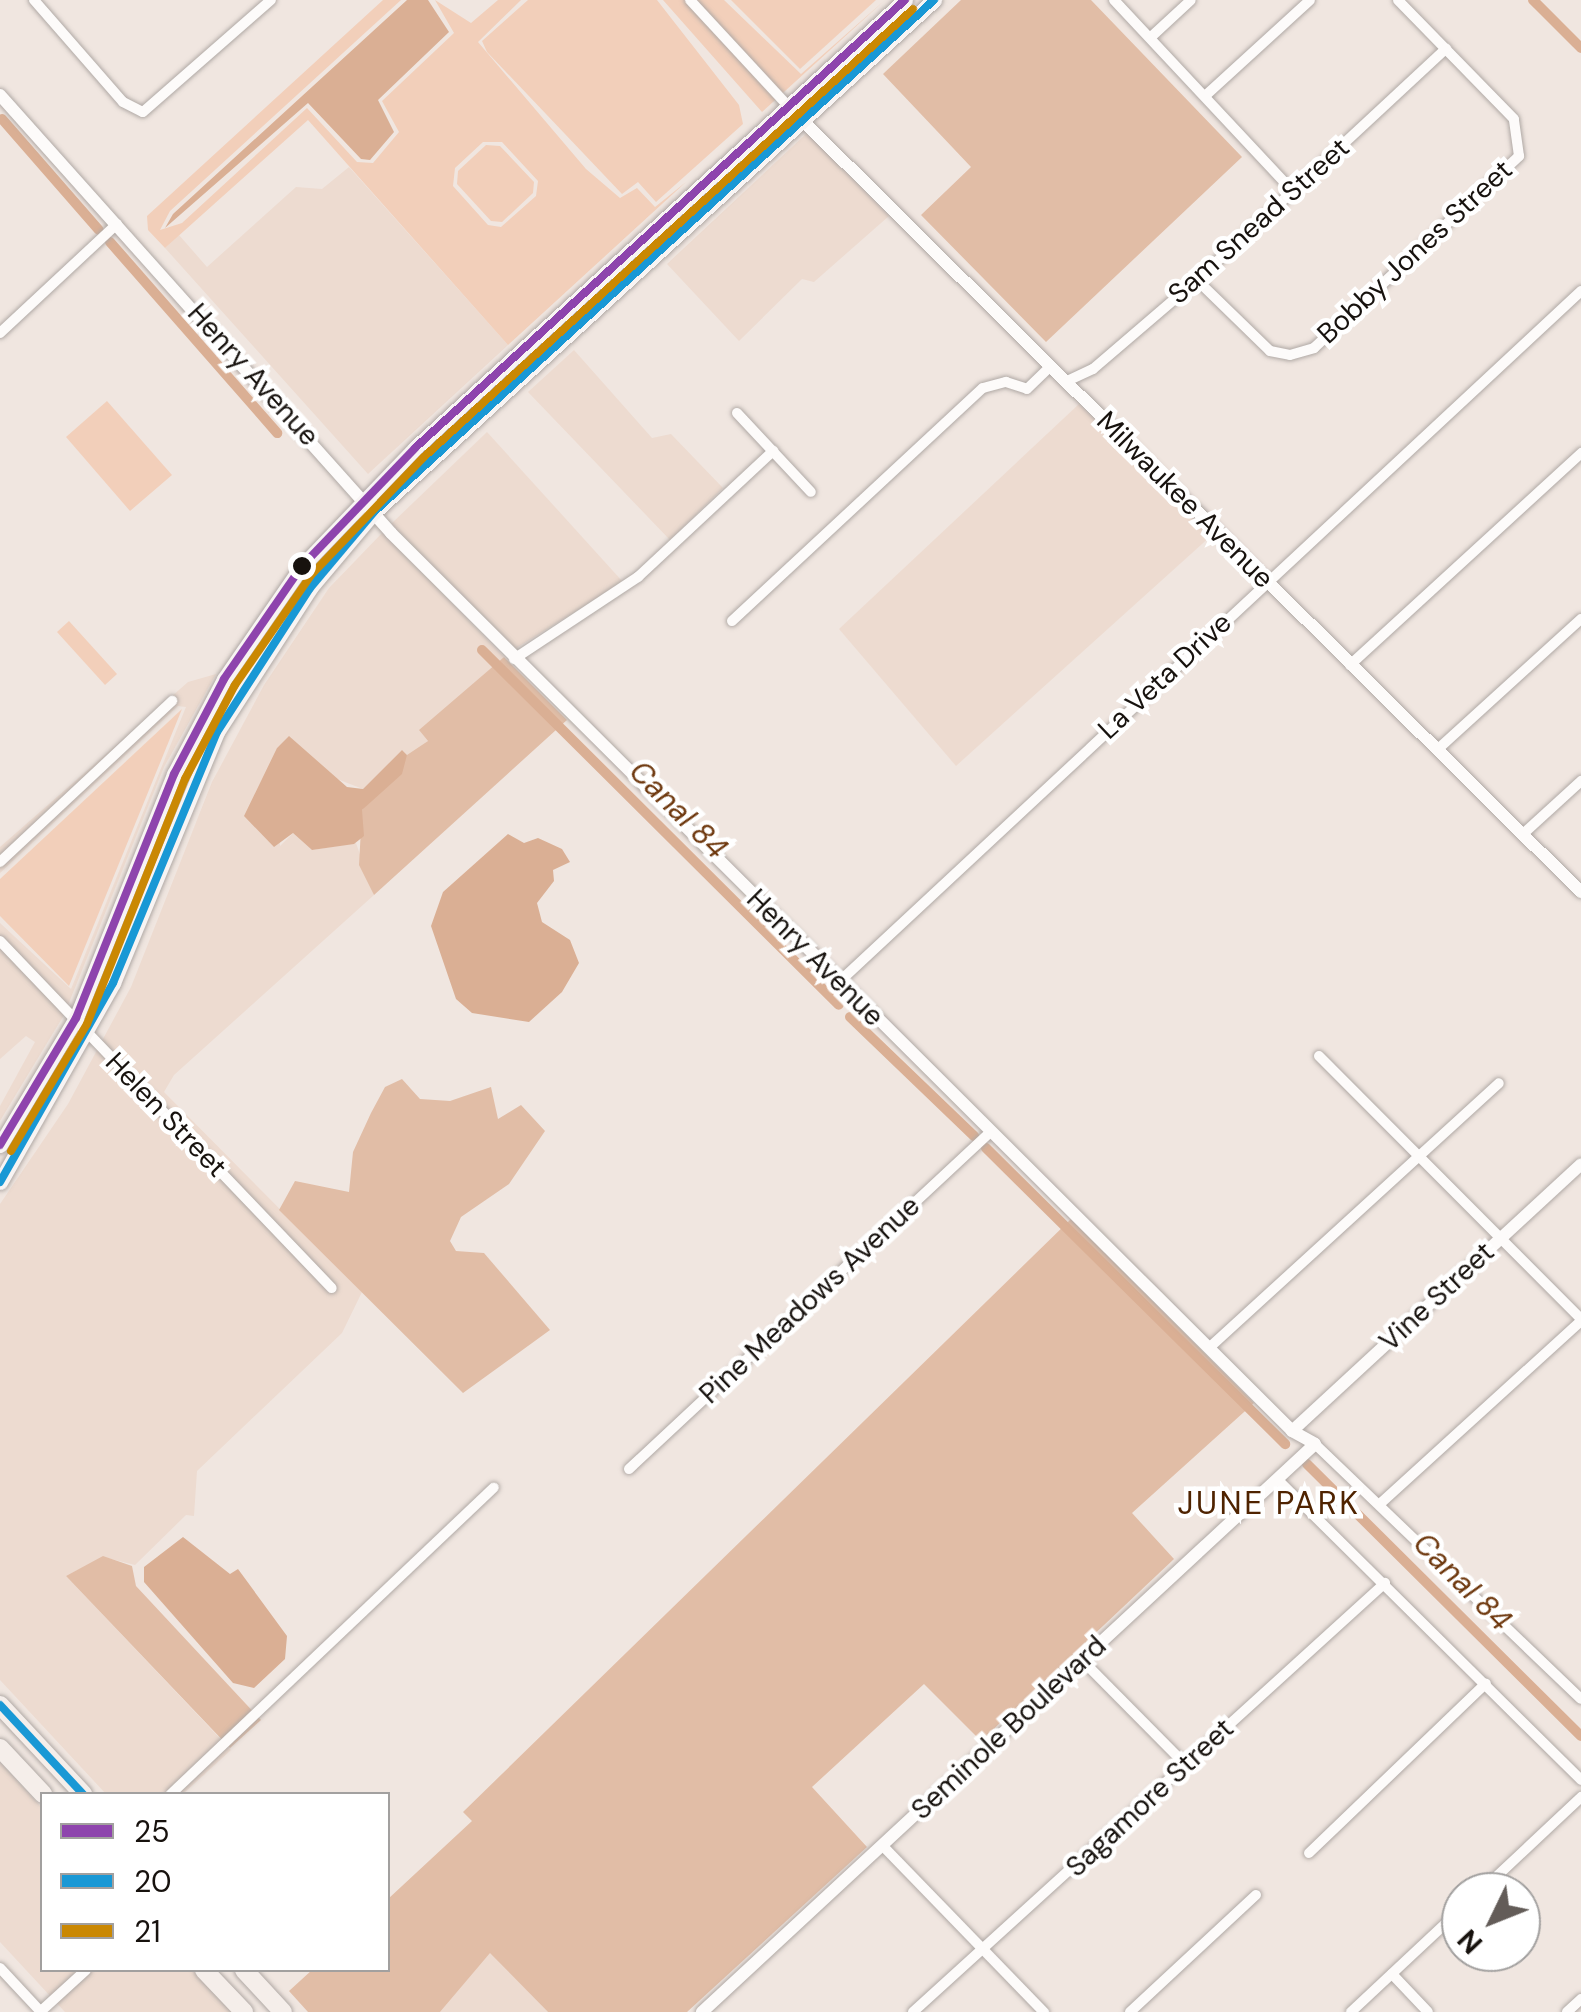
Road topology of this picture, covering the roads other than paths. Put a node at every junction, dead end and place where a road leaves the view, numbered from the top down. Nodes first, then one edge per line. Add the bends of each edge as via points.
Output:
1 (34, 0) edge
2 (270, 0) edge
3 (690, 0) edge
4 (904, 0) edge
5 (934, 0) edge
6 (1191, 0) edge
7 (1310, 0) edge
8 (1398, 0) edge
9 (1117, 1) edge
10 (1151, 37) junction
11 (1446, 49) junction
12 (0, 95) edge
13 (1205, 96) junction
14 (790, 107) junction
15 (5, 111) edge
16 (802, 121) junction
17 (1293, 191) junction
18 (117, 224) junction
19 (1197, 280) junction
20 (1581, 291) edge
21 (0, 333) edge
22 (1050, 367) junction
23 (1065, 382) junction
24 (737, 412) dead end
25 (773, 451) junction
26 (1581, 453) edge
27 (810, 492) dead end
28 (362, 499) junction
29 (374, 512) junction
30 (1267, 581) junction
31 (1581, 619) edge
32 (732, 621) dead end
33 (514, 659) junction
34 (1350, 664) junction
35 (172, 700) dead end
36 (1438, 749) junction
37 (174, 776) junction
38 (194, 778) junction
39 (1581, 781) edge
40 (1523, 834) junction
41 (0, 862) edge
42 (1581, 892) edge
43 (0, 941) edge
44 (840, 982) junction
45 (76, 1018) junction
46 (87, 1032) junction
47 (1319, 1056) dead end
48 (1499, 1084) dead end
49 (990, 1132) junction
50 (0, 1145) edge
51 (1419, 1156) junction
52 (1581, 1164) edge
53 (0, 1182) edge
54 (1500, 1238) junction
55 (332, 1288) dead end
56 (1581, 1320) edge
57 (1210, 1347) junction
58 (1292, 1430) junction
59 (1315, 1444) junction
60 (629, 1469) dead end
61 (1276, 1479) junction
62 (494, 1488) dead end
63 (1382, 1502) junction
64 (1385, 1582) junction
65 (1082, 1660) junction
66 (1486, 1682) junction
67 (1581, 1699) edge
68 (0, 1705) edge
69 (9, 1727) edge
70 (2, 1751) edge
71 (49, 1758) junction
72 (1186, 1765) junction
73 (1581, 1780) edge
74 (41, 1792) edge
75 (80, 1792) edge
76 (173, 1792) edge
77 (1581, 1797) edge
78 (882, 1845) junction
79 (1310, 1853) dead end
80 (1501, 1872) edge
81 (1256, 1895) dead end
82 (1441, 1929) edge
83 (982, 1949) junction
84 (0, 1968) edge
85 (84, 1972) edge
86 (206, 1972) edge
87 (246, 1972) edge
88 (1392, 1974) junction
89 (1581, 1999) edge
90 (40, 2012) edge
91 (244, 2012) edge
92 (284, 2012) edge
93 (702, 2012) edge
94 (913, 2012) edge
95 (1044, 2012) edge
96 (1130, 2012) edge
97 (1351, 2012) edge
98 (1428, 2012) edge
99 (1567, 2012) edge

1 - 2 street via 123,102 143,112
3 - 14 street
4 - 14 main road
5 - 16 main road
6 - 10 street
7 - 13 street
8 - 11 street, Bobby Jones Street
9 - 10 street
10 - 13 street
11 - 17 street, Sam Snead Street
11 - 19 street, Bobby Jones Street via 1514,119 1519,156 1505,174 1314,348 1290,355 1270,351
12 - 15 street, Henry Avenue
13 - 17 street
14 - 16 street, Milwaukee Avenue
14 - 28 main road
15 - 18 street, Henry Avenue
16 - 22 street, Milwaukee Avenue
16 - 29 main road
17 - 19 street, Sam Snead Street
18 - 21 street
18 - 28 street, Henry Avenue
19 - 23 street, Sam Snead Street via 1093,368
20 - 30 street, La Veta Drive
22 - 23 street, Milwaukee Avenue
22 - 32 street via 1027,389 1006,382 983,388
23 - 30 street, Milwaukee Avenue
24 - 25 street
25 - 27 street
25 - 33 street via 638,577
26 - 34 street
28 - 29 street, Henry Avenue
28 - 37 main road via 271,607
29 - 33 street, Henry Avenue
29 - 38 main road via 258,662
30 - 34 street, Milwaukee Avenue
30 - 44 street, La Veta Drive
31 - 36 street
33 - 44 street, Henry Avenue
34 - 36 street, Milwaukee Avenue
35 - 41 street
36 - 40 street, Milwaukee Avenue
37 - 38 main road
37 - 45 main road
38 - 46 main road
39 - 40 street
40 - 42 street, Milwaukee Avenue
43 - 45 street, Helen Street
44 - 49 street, Henry Avenue
45 - 46 street, Helen Street
45 - 50 main road
46 - 53 main road
46 - 55 street, Helen Street
47 - 51 street
48 - 51 street
49 - 57 street, Henry Avenue
49 - 60 street, Pine Meadows Avenue
51 - 54 street
51 - 57 street
52 - 54 street, Vine Street
54 - 56 street
54 - 58 street, Vine Street
56 - 63 street
57 - 58 street, Henry Avenue
58 - 59 street, Henry Avenue
59 - 61 street, Seminole Boulevard
59 - 63 street, Henry Avenue
61 - 64 street
61 - 65 street, Seminole Boulevard
62 - 76 street
63 - 67 street, Henry Avenue
64 - 66 street
64 - 72 street, Sagamore Street
65 - 72 street
65 - 78 street, Seminole Boulevard
66 - 73 street
66 - 79 street
68 - 69 main road
69 - 71 main road
70 - 71 main road
70 - 74 main road
71 - 75 main road
72 - 83 street, Sagamore Street
77 - 80 street
78 - 83 street
78 - 93 street, Seminole Boulevard
81 - 96 street
82 - 88 street
83 - 94 street, Sagamore Street
83 - 95 street
84 - 90 street
85 - 90 street
86 - 91 main road
87 - 92 main road
88 - 97 street
88 - 98 street
89 - 99 street

